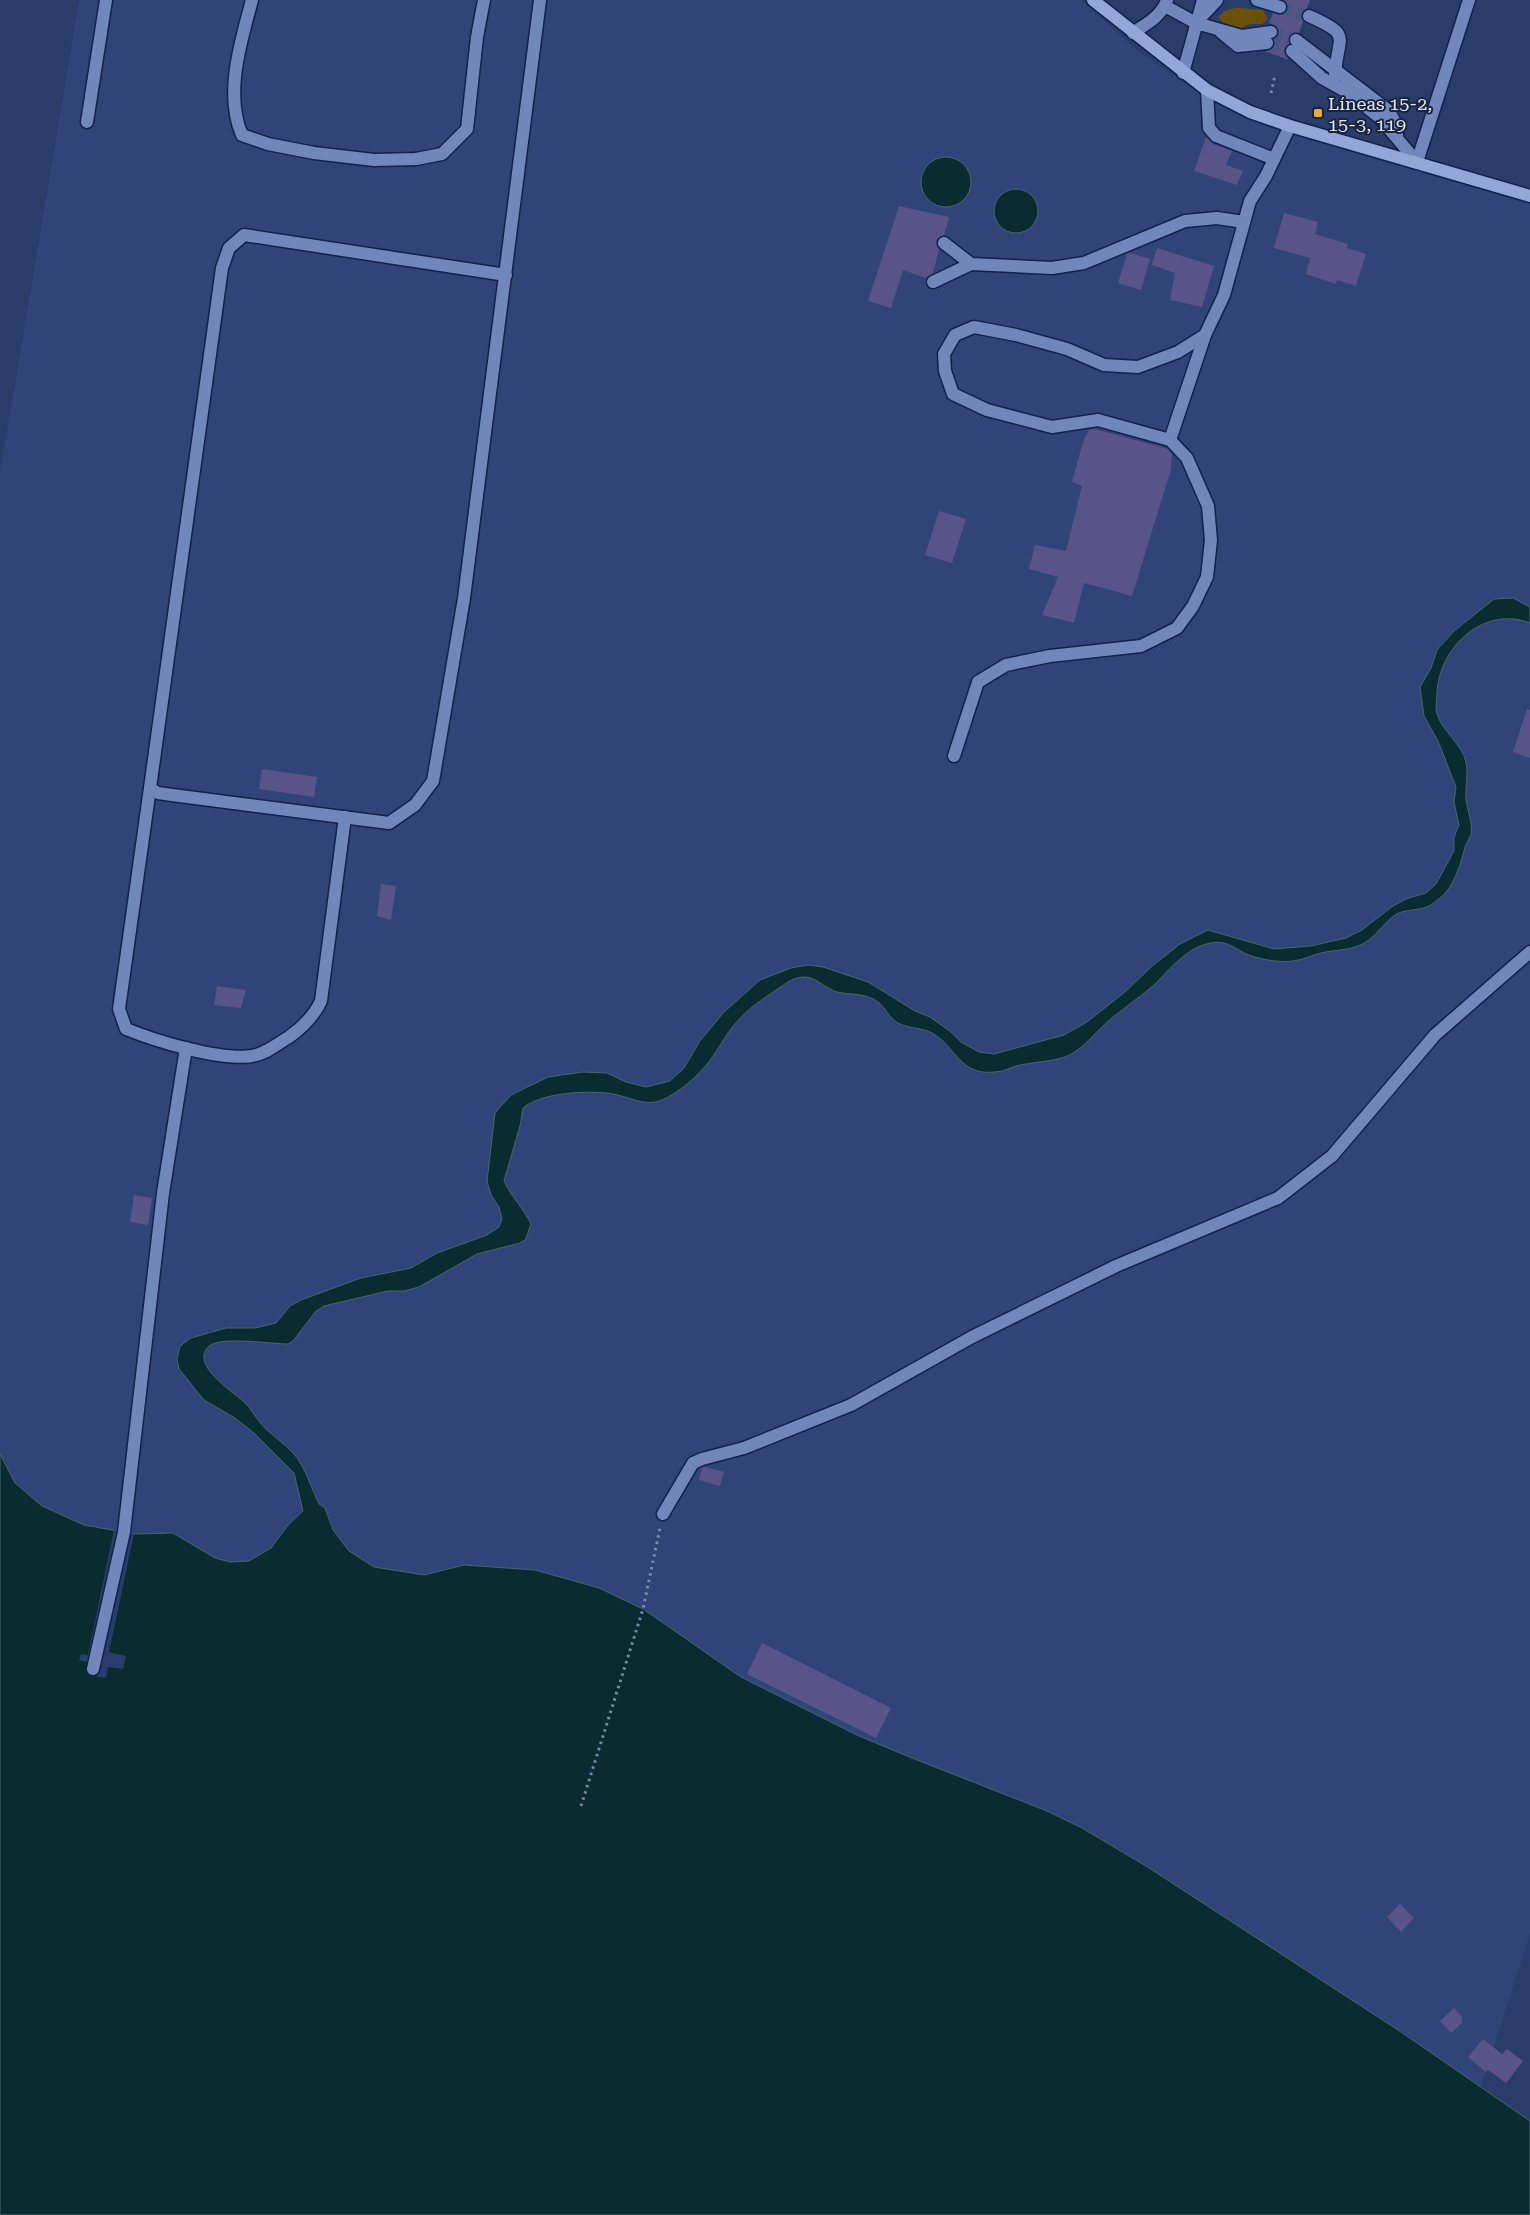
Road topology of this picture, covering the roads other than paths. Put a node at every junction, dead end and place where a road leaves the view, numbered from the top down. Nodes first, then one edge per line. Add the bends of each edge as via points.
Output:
1 (106, 0) edge
2 (252, 0) edge
3 (484, 0) edge
4 (540, 0) edge
5 (1094, 0) edge
6 (1203, 0) edge
7 (1217, 0) edge
8 (1257, 0) edge
9 (1469, 0) edge
10 (1166, 3) edge
11 (1280, 7) tunnel mouth
12 (1310, 16) tunnel mouth
13 (1196, 23) junction
14 (1133, 33) junction
15 (1269, 37) tunnel mouth
16 (1335, 71) junction
17 (1183, 73) junction
18 (1334, 84) junction
19 (1207, 90) junction
20 (87, 122) dead end
21 (1290, 126) junction
22 (1397, 136) junction
23 (1274, 159) junction
24 (1417, 162) junction
25 (1530, 196) edge
26 (1244, 222) junction
27 (944, 243) dead end
28 (971, 264) junction
29 (506, 274) junction
30 (933, 282) dead end
31 (1205, 335) junction
32 (1170, 440) junction
33 (954, 756) dead end
34 (150, 788) junction
35 (345, 817) junction
36 (1530, 952) edge
37 (186, 1048) junction
38 (663, 1514) road end
39 (93, 1669) dead end

1 - 20 street
2 - 3 street via 240,46 235,84 236,121 242,135 314,153 374,160 416,159 442,154 467,129
4 - 29 street
5 - 14 main road
6 - 13 street
7 - 13 street
8 - 11 street
9 - 24 street
10 - 13 street
10 - 14 street via 1155,18
12 - 16 street via 1332,26 1340,34
13 - 15 street via 1242,36
13 - 17 street
14 - 17 main road
16 - 18 street
16 - 18 street via 1294,46 1322,78
16 - 22 street via 1389,111 1397,126
17 - 19 main road
18 - 22 street via 1379,117
19 - 21 main road via 1250,112
19 - 23 street via 1209,128 1216,136
21 - 23 street
21 - 24 main road
22 - 24 street
23 - 26 street via 1250,201
24 - 25 main road
26 - 28 street via 1217,218 1185,221 1084,263 1052,268
26 - 31 street via 1224,295
27 - 28 street
28 - 30 street
29 - 34 street via 244,235 229,248 222,268
29 - 35 street via 464,598 433,782 415,805 388,823
31 - 32 street
31 - 32 street via 1178,352 1138,367 1104,365 1067,349 974,326 955,335 944,354 945,372 953,394 987,410 1052,427 1098,420
32 - 33 street via 1186,458 1208,506 1211,540 1207,577 1177,628 1140,646 1050,656 1006,665 978,682
34 - 35 street via 158,793
34 - 37 street via 119,1009 126,1029
35 - 37 street via 321,1000 315,1014 293,1034 253,1056 237,1057
36 - 38 street via 1435,1035 1332,1156 1278,1198 1116,1266 972,1337 851,1405 744,1448 702,1458 693,1463
37 - 39 street via 163,1193 124,1532

